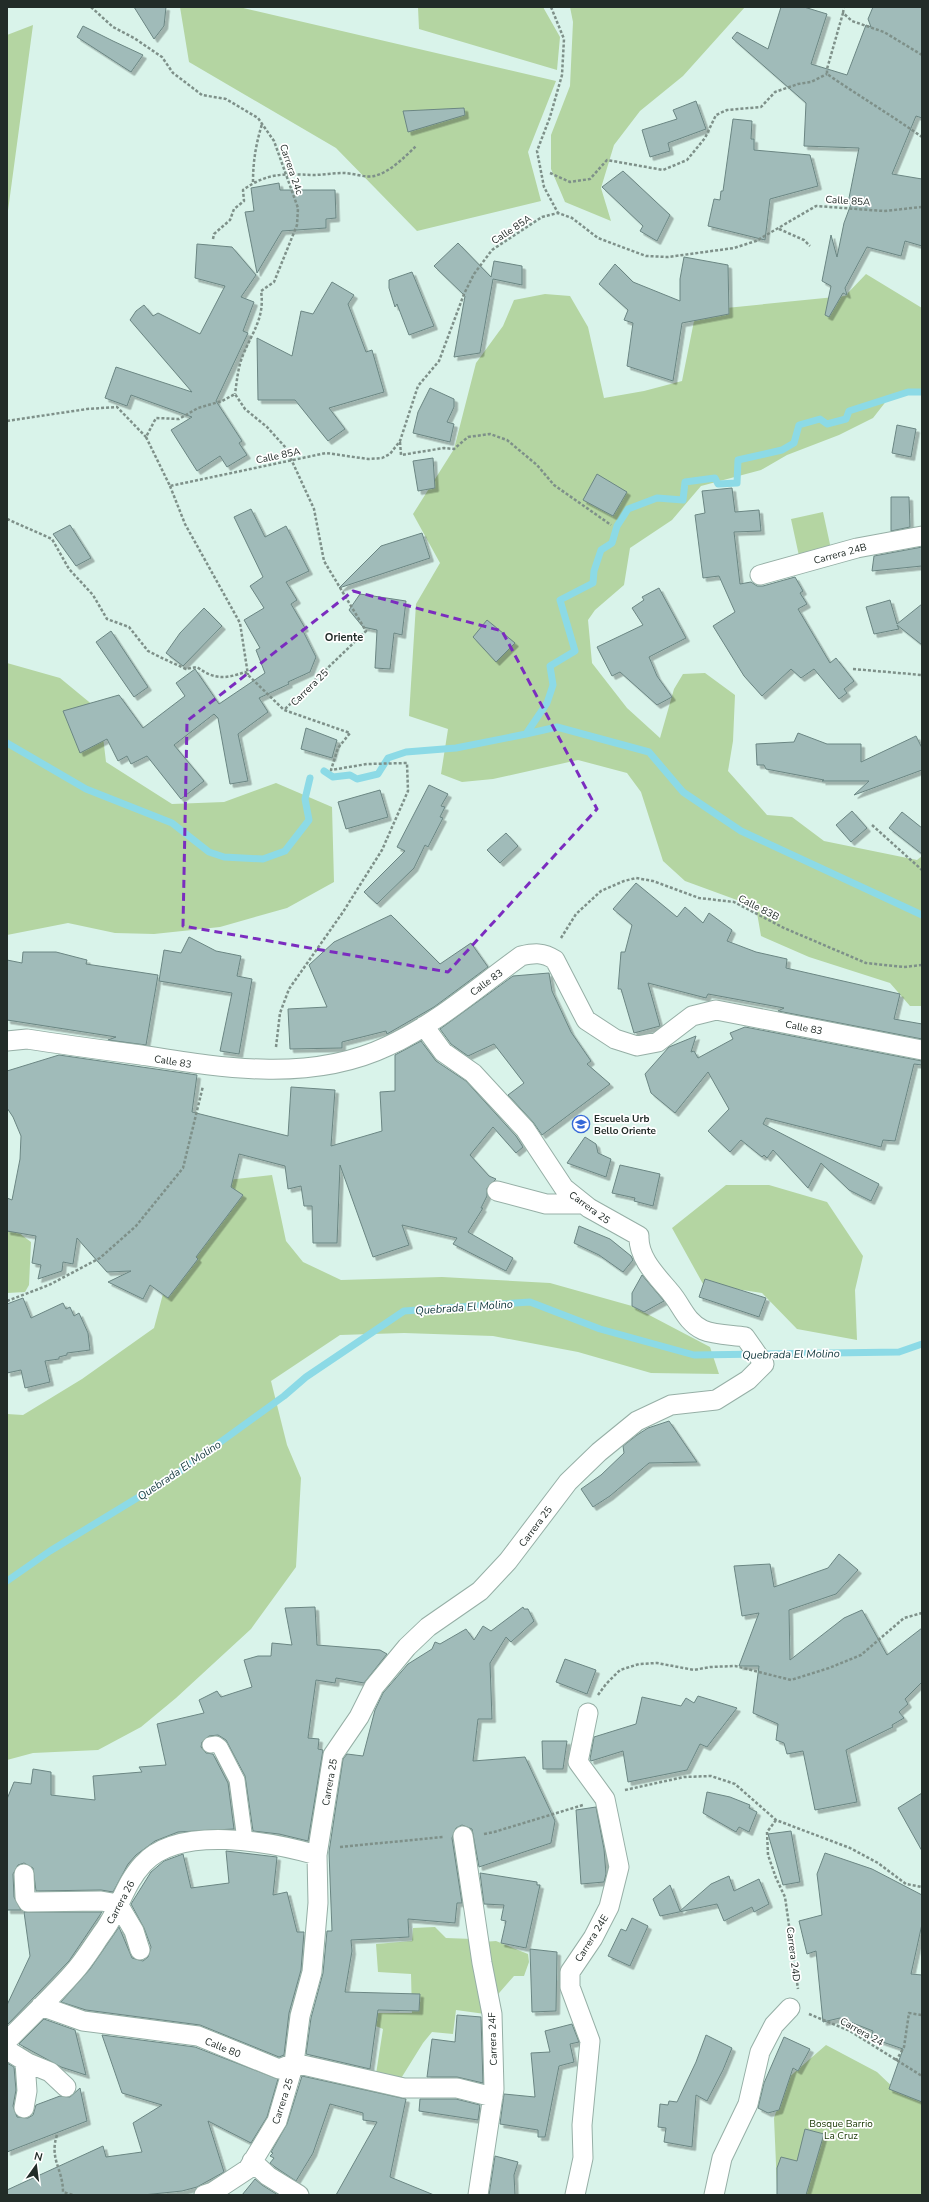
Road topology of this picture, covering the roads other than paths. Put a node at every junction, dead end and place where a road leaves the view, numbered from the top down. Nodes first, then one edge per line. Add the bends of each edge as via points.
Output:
1 (922, 536) edge
2 (760, 575) dead end
3 (424, 1026) junction
4 (7, 1041) edge
5 (922, 1050) edge
6 (497, 1191) dead end
7 (584, 1204) junction
8 (588, 1712) road end
9 (210, 1745) dead end
10 (463, 1836) dead end
11 (245, 1840) junction
12 (317, 1855) junction
13 (24, 1874) dead end
14 (118, 1904) junction
15 (140, 1950) dead end
16 (40, 2006) junction
17 (790, 2008) road end
18 (7, 2041) edge
19 (7, 2050) edge
20 (26, 2062) junction
21 (294, 2063) junction
22 (66, 2087) dead end
23 (493, 2097) junction
24 (24, 2108) dead end
25 (252, 2161) junction
26 (204, 2195) edge
27 (298, 2195) edge
28 (478, 2195) edge
29 (575, 2195) edge
30 (714, 2195) edge

1 - 2 street, Carrera 24B via 857,548
3 - 4 street, Calle 83 via 388,1046 351,1060 277,1071 207,1066 27,1039
3 - 5 street, Calle 83 via 521,956 532,953 546,954 555,960 586,1020 615,1039 637,1046 658,1042 692,1016 716,1010
3 - 7 street, Carrera 25 via 443,1052 473,1073 525,1129 564,1188
6 - 7 street via 546,1204
7 - 12 street, Carrera 25 via 612,1223 639,1236 638,1244 648,1264 672,1294 686,1318 703,1330 745,1337 764,1364 748,1380 716,1400 671,1405 637,1421 568,1482 508,1561 480,1591 428,1627 407,1646 374,1687 359,1717 333,1755
8 - 29 street, Carrera 24E via 578,1762 606,1799 619,1867 609,1907 593,1938 570,1972 570,1987 590,2041 582,2125 583,2158
9 - 11 street via 216,1744 220,1747 237,1780
10 - 23 street, Carrera 24F via 492,2014
11 - 12 street, Carrera 26 via 282,1845
11 - 14 street, Carrera 26 via 181,1843 161,1849 143,1863 124,1890
12 - 21 street, Carrera 25 via 318,1903 312,1972 300,2016
13 - 14 street via 25,1897 28,1902 101,1900
14 - 15 street via 134,1931
14 - 16 street, Carrera 26 via 110,1921 73,1973
16 - 18 street, Carrera 26
16 - 21 street, Calle 80 via 83,2021 198,2036 279,2069
17 - 30 street via 774,2025 760,2052 748,2104 722,2158
19 - 20 street
20 - 22 street via 50,2072
20 - 24 street
21 - 23 street, Calle 80 via 404,2088 457,2088
21 - 25 street, Carrera 25 via 277,2121
23 - 28 street, Carrera 24F
25 - 26 street, Carrera 25 via 248,2169
25 - 27 street via 268,2176

